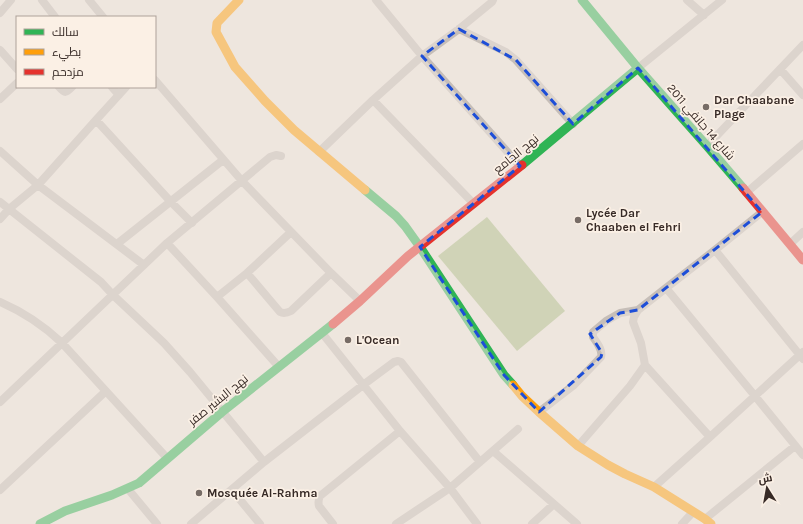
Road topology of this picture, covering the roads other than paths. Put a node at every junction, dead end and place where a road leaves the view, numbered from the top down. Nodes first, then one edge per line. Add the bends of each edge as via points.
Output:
1 (11, 0) edge
2 (42, 0) edge
3 (89, 0) edge
4 (239, 0) edge
5 (376, 0) edge
6 (492, 0) edge
7 (687, 0) edge
8 (722, 0) edge
9 (583, 1) edge
10 (0, 13) edge
11 (704, 15) junction
12 (54, 16) edge
13 (102, 16) edge
14 (459, 29) junction
15 (803, 45) edge
16 (0, 50) edge
17 (422, 56) junction
18 (16, 68) edge
19 (638, 68) junction
20 (780, 69) junction
21 (156, 81) edge
22 (16, 84) edge
23 (60, 88) edge
24 (71, 88) edge
25 (113, 88) edge
26 (125, 88) edge
27 (119, 95) junction
28 (803, 95) edge
29 (0, 99) edge
30 (372, 100) junction
31 (96, 120) junction
32 (573, 124) junction
33 (803, 144) edge
34 (707, 146) junction
35 (0, 151) edge
36 (319, 152) junction
37 (281, 156) dead end
38 (223, 160) junction
39 (520, 166) junction
40 (242, 181) junction
41 (38, 185) junction
42 (746, 193) junction
43 (0, 202) edge
44 (171, 202) junction
45 (474, 204) junction
46 (9, 209) junction
47 (762, 212) junction
48 (0, 219) edge
49 (192, 223) junction
50 (291, 232) junction
51 (803, 232) edge
52 (167, 243) junction
53 (117, 244) junction
54 (790, 244) junction
55 (420, 247) junction
56 (715, 250) junction
57 (803, 260) edge
58 (144, 265) junction
59 (396, 268) joint
60 (247, 273) junction
61 (331, 273) junction
62 (666, 288) junction
63 (113, 295) junction
64 (217, 297) junction
65 (360, 301) junction
66 (0, 302) edge
67 (638, 310) junction
68 (322, 333) junction
69 (62, 343) junction
70 (802, 355) edge
71 (645, 366) junction
72 (279, 367) junction
73 (363, 385) junction
74 (106, 391) junction
75 (755, 396) junction
76 (0, 402) edge
77 (222, 412) junction
78 (539, 412) junction
79 (518, 429) dead end
80 (400, 431) junction
81 (710, 437) junction
82 (578, 446) junction
83 (795, 446) junction
84 (493, 451) junction
85 (803, 455) edge
86 (167, 458) junction
87 (264, 462) junction
88 (480, 462) junction
89 (654, 487) junction
90 (128, 488) junction
91 (450, 488) junction
92 (0, 490) edge
93 (232, 490) junction
94 (554, 504) junction
95 (693, 512) junction
96 (708, 521) edge
97 (684, 522) edge
98 (40, 524) edge
99 (158, 524) edge
100 (191, 524) edge
101 (260, 524) edge
102 (334, 524) edge
103 (396, 524) edge
104 (476, 524) edge
105 (532, 524) edge
106 (577, 524) edge

1 - 10 street
2 - 12 street
3 - 13 street
4 - 36 street via 217,24 216,32 235,67 265,101
5 - 17 street
6 - 14 street
7 - 11 street
8 - 11 street
9 - 19 street, شارع 14 جانفي 2011
11 - 19 street
14 - 17 street
14 - 32 street via 506,52 516,60
15 - 20 street
16 - 18 street
17 - 30 street
17 - 39 street
19 - 32 street, نهج الجامع
19 - 34 street, شارع 14 جانفي 2011
20 - 28 street
20 - 34 street
21 - 38 street
22 - 29 street
23 - 24 street via 67,92
25 - 27 street
26 - 27 street
27 - 31 street
30 - 36 street
30 - 45 street
31 - 41 street
31 - 44 street
32 - 39 street, نهج الجامع
33 - 42 street
34 - 42 street, شارع 14 جانفي 2011
35 - 41 street
36 - 55 street via 396,216
37 - 40 street via 270,157
38 - 40 street
38 - 44 street
39 - 45 street, نهج الجامع
40 - 49 street
40 - 50 street
41 - 46 street
41 - 53 street
42 - 47 street, شارع 14 جانفي 2011
43 - 46 street
44 - 49 street
44 - 53 street
45 - 55 street, نهج الجامع
46 - 48 street
46 - 63 street via 101,282
47 - 54 street, شارع 14 جانفي 2011
47 - 56 street
49 - 52 street
50 - 60 street
50 - 61 street
51 - 54 street
52 - 58 street
52 - 64 street
53 - 58 street
54 - 57 street, شارع 14 جانفي 2011
55 - 59 street, نهج الجامع
55 - 78 street via 504,375
56 - 62 street
56 - 70 street
58 - 63 street
59 - 65 street, نهج البشير صفر
60 - 61 street via 284,314 291,311
60 - 64 street
61 - 65 street
62 - 67 street
62 - 75 street
63 - 69 street
63 - 77 street via 164,343
64 - 72 street
65 - 68 street, نهج البشير صفر
66 - 69 street via 28,316
67 - 71 street via 633,322 641,342
67 - 78 street via 620,313 593,332 602,353 601,357 574,385
68 - 72 street, نهج البشير صفر
68 - 73 street
69 - 74 street
69 - 76 street
70 - 75 street
71 - 81 street
71 - 82 street
72 - 77 street, نهج البشير صفر
73 - 80 street
73 - 87 street
73 - 88 street via 394,362 401,362
74 - 86 street
74 - 92 street
75 - 81 street
75 - 83 street
77 - 86 street, نهج البشير صفر
77 - 87 street
78 - 82 street
79 - 84 street
80 - 91 street
80 - 102 street via 320,496 318,502
81 - 89 street
82 - 89 street via 624,474
83 - 85 street
83 - 96 street
84 - 88 street
84 - 94 street
86 - 90 street, نهج البشير صفر via 139,483
87 - 93 street
88 - 91 street
89 - 95 street
90 - 98 street, نهج البشير صفر via 63,512
90 - 99 street
91 - 103 street
91 - 104 street
93 - 100 street
93 - 101 street
94 - 105 street
94 - 106 street
95 - 96 street
95 - 97 street

